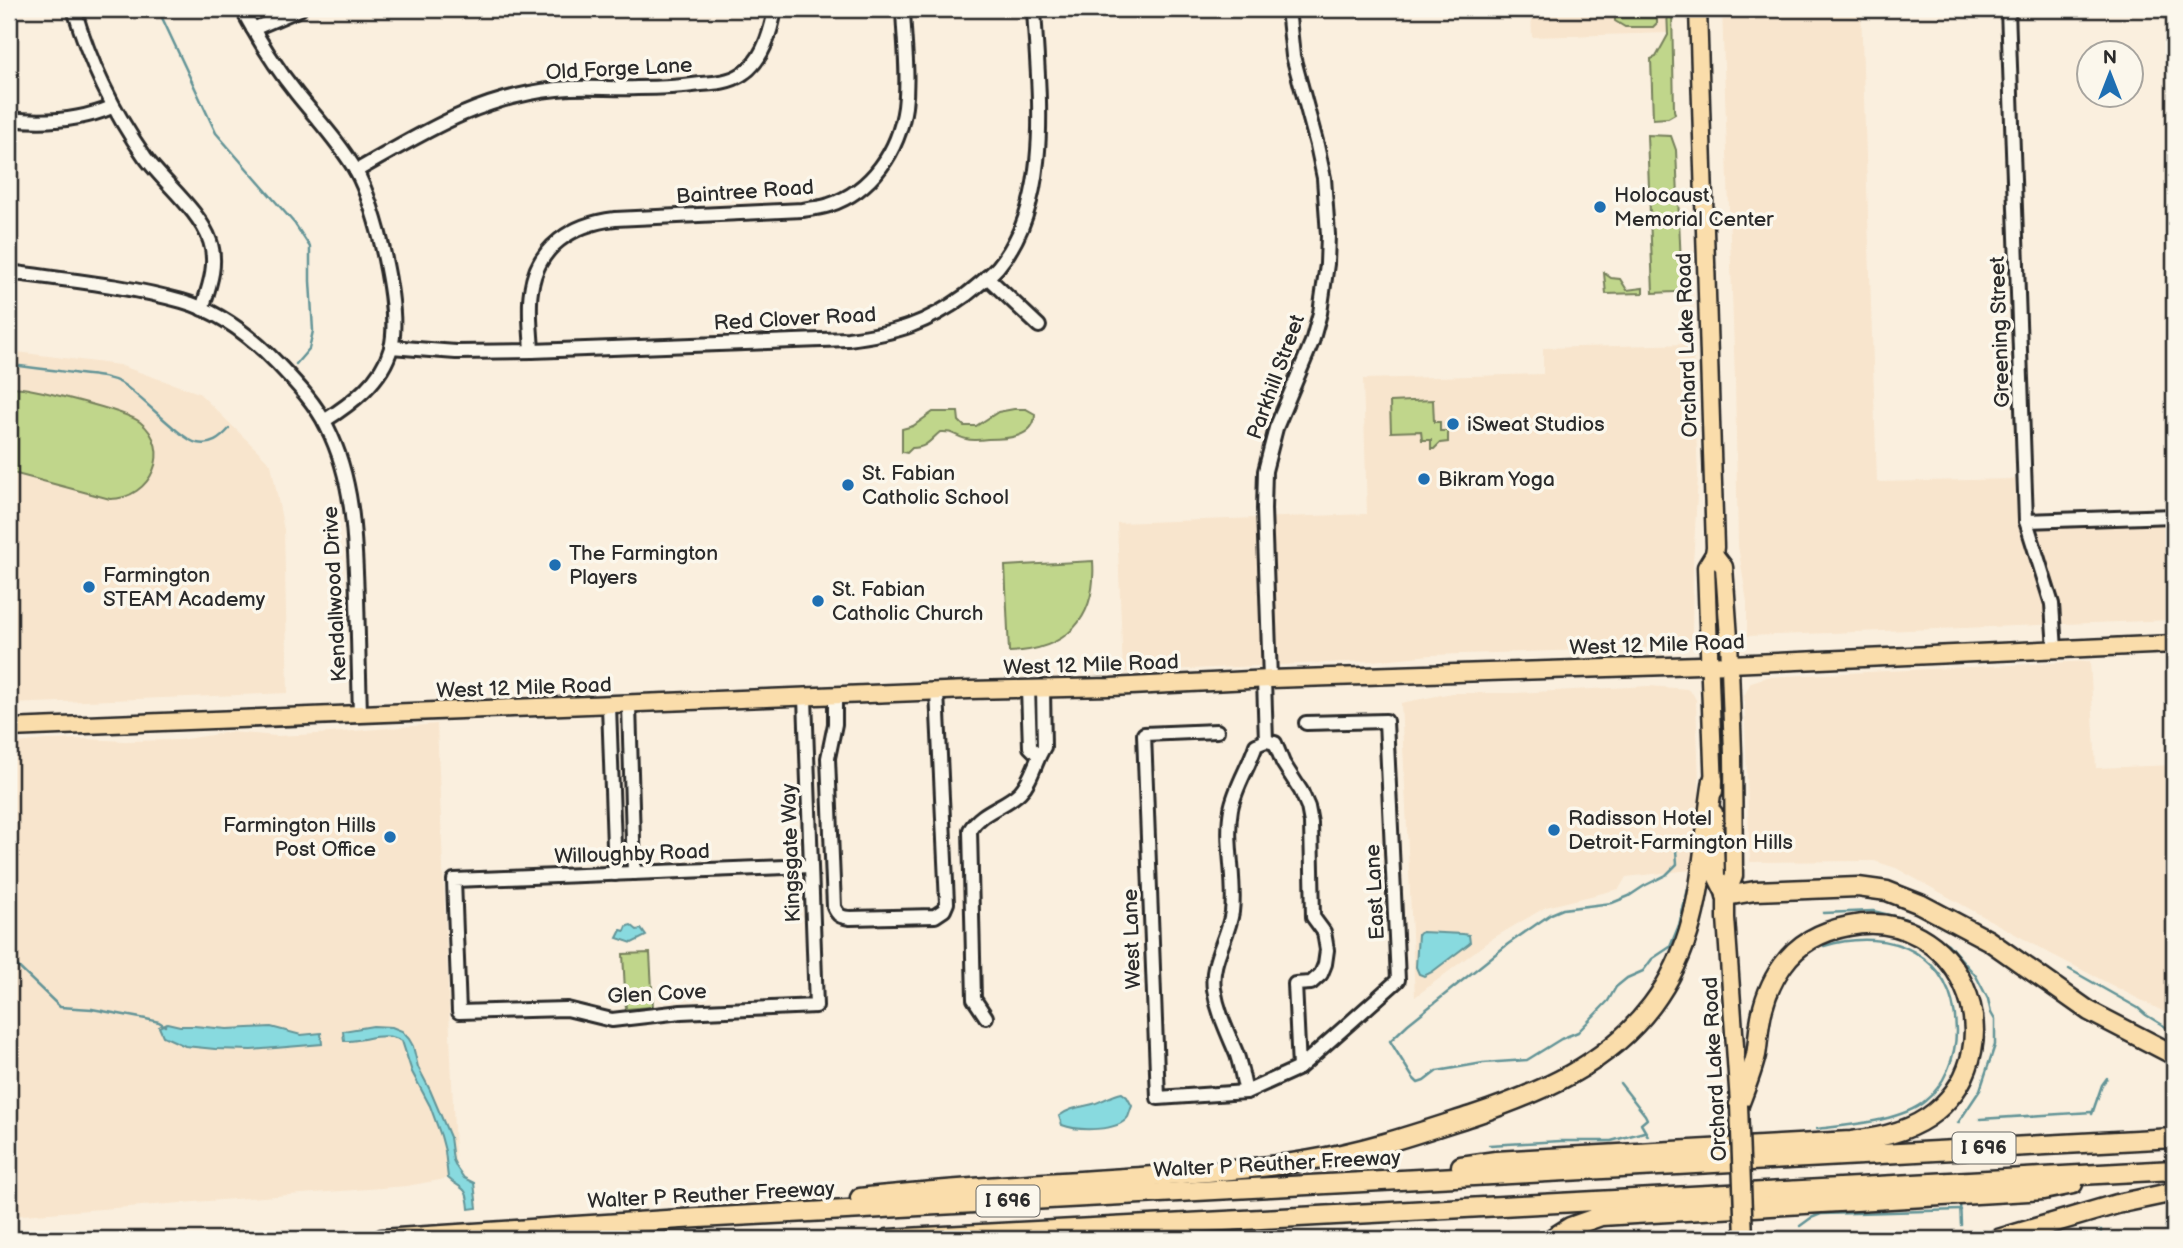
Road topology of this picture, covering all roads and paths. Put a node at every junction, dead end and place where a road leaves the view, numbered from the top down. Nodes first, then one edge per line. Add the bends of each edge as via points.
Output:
1 (74, 9) edge
2 (242, 9) edge
3 (300, 9) edge
4 (775, 9) edge
5 (903, 9) edge
6 (1034, 9) edge
7 (1287, 9) edge
8 (1698, 9) edge
9 (2008, 9) edge
10 (253, 29) junction
11 (112, 107) junction
12 (9, 119) edge
13 (356, 171) junction
14 (9, 272) edge
15 (987, 277) junction
16 (202, 309) junction
17 (1039, 326) dead end
18 (391, 347) junction
19 (532, 351) junction
20 (324, 421) junction
21 (2174, 516) edge
22 (2026, 522) junction
23 (1714, 554) junction
24 (2174, 644) edge
25 (2055, 650) junction
26 (1730, 664) junction
27 (1709, 665) junction
28 (1267, 680) junction
29 (1035, 688) junction
30 (937, 692) junction
31 (835, 697) junction
32 (804, 698) junction
33 (629, 705) junction
34 (609, 706) junction
35 (360, 715) junction
36 (1306, 723) dead end
37 (9, 728) edge
38 (1217, 731) dead end
39 (1266, 741) junction
40 (1713, 780) junction
41 (811, 866) junction
42 (634, 873) junction
43 (615, 874) junction
44 (1726, 896) junction
45 (816, 1006) joint
46 (459, 1012) joint
47 (986, 1017) dead end
48 (2174, 1055) edge
49 (1300, 1068) junction
50 (1274, 1080) joint
51 (1246, 1092) junction
52 (1739, 1105) junction
53 (2174, 1138) edge
54 (2174, 1170) edge
55 (2136, 1171) junction
56 (1348, 1183) junction
57 (2174, 1192) edge
58 (681, 1219) junction
59 (382, 1239) edge
60 (888, 1239) edge
61 (1551, 1239) edge
62 (1745, 1239) edge
63 (1998, 1239) edge

1 - 11 street
2 - 10 street
3 - 10 street
4 - 13 street, Old Forge Lane via 764,48 753,65 722,82 557,89 497,101 437,125
5 - 19 street, Baintree Road via 905,109 889,156 863,187 815,208 615,219 566,234 553,244 535,274 530,304
6 - 15 street, Red Clover Road via 1040,129 1033,186 1013,242
7 - 28 street, Parkhill Street via 1293,56 1324,178 1328,235 1320,313 1276,428 1265,471
8 - 23 main road, Orchard Lake Road
9 - 22 street, Greening Street
10 - 13 street
11 - 12 street via 66,120
11 - 16 street via 210,242 214,258
13 - 18 street via 385,256 393,323
14 - 16 street, Kendallwood Drive via 126,288
15 - 17 street
15 - 19 street, Red Clover Road via 923,322 868,336
16 - 20 street, Kendallwood Drive via 269,354
18 - 19 street, Red Clover Road
18 - 20 street via 363,392
20 - 35 street, Kendallwood Drive via 337,449 352,510
21 - 22 street
22 - 25 street, Greening Street via 2052,604
23 - 26 main road, Orchard Lake Road via 1724,567
23 - 27 main road, Orchard Lake Road via 1706,567
24 - 25 main road, West 12 Mile Road
25 - 26 main road, West 12 Mile Road
26 - 27 main road, West 12 Mile Road
26 - 44 main road, Orchard Lake Road via 1734,876
27 - 28 main road, West 12 Mile Road
27 - 40 main road, Orchard Lake Road
28 - 29 main road, West 12 Mile Road
28 - 39 street, Parkhill Street
29 - 30 main road, West 12 Mile Road
29 - 47 street via 1044,747 1028,782 970,830 974,999
30 - 31 main road, West 12 Mile Road
30 - 31 street via 947,903 935,916 850,918 836,913 828,758
31 - 32 main road, West 12 Mile Road
32 - 33 main road, West 12 Mile Road
32 - 41 street, Kingsgate Way
33 - 34 main road, West 12 Mile Road
33 - 42 street
34 - 35 main road, West 12 Mile Road
34 - 43 street
35 - 37 main road, West 12 Mile Road
36 - 49 street, East Lane via 1386,721 1398,980
38 - 51 street, West Lane via 1144,734 1158,1098
39 - 49 street via 1275,743 1308,807 1313,917 1324,932 1327,950 1321,974 1311,983 1295,984
39 - 51 street via 1256,745 1231,809 1232,910 1213,976 1218,1012 1238,1057
40 - 44 main road, Orchard Lake Road via 1716,876
40 - 58 highway via 1700,889 1689,934 1668,979 1625,1035 1550,1086 1400,1139 1311,1160 1242,1170 884,1195
41 - 42 street, Willoughby Road
41 - 45 street, Kingsgate Way
42 - 43 street, Willoughby Road
43 - 46 street, Willoughby Road via 454,880
44 - 48 highway via 1845,888 1886,891 1988,940 2089,1011
44 - 52 main road, Orchard Lake Road
45 - 46 street, Glen Cove via 612,1020 567,1009
49 - 50 street, East Lane
50 - 51 street, West Lane
52 - 56 highway via 1754,1062 1770,984 1804,942 1831,929 1864,923 1897,926 1929,942 1956,969 1973,1012 1970,1059 1963,1077 1936,1112 1887,1136 1496,1161
52 - 62 main road, Orchard Lake Road, bridge
53 - 56 highway, Walter P Reuther Freeway / I 696
54 - 55 highway, I 696
55 - 60 highway, I 696
55 - 61 highway via 2045,1189 1601,1216
56 - 58 highway, Walter P Reuther Freeway / I 696
57 - 63 highway via 2117,1203
58 - 59 highway, Walter P Reuther Freeway / I 696

